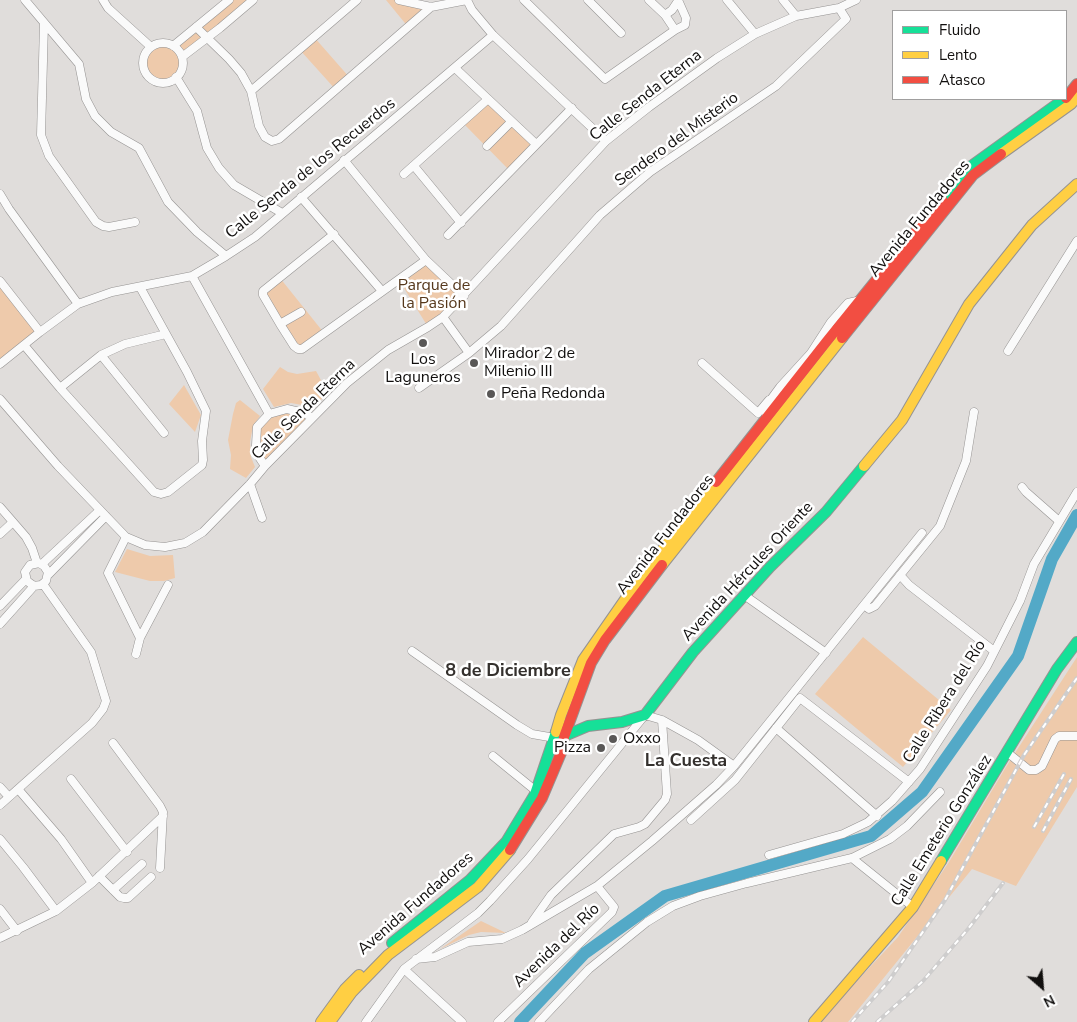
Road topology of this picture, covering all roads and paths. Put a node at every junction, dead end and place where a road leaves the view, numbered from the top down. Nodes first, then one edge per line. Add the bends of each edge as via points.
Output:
1 (25, 0) edge
2 (103, 0) edge
3 (228, 0) edge
4 (253, 0) edge
5 (358, 0) edge
6 (399, 0) edge
7 (467, 0) edge
8 (524, 0) edge
9 (588, 0) edge
10 (650, 0) edge
11 (726, 0) edge
12 (783, 0) edge
13 (856, 0) edge
14 (678, 1) edge
15 (431, 7) junction
16 (839, 8) junction
17 (665, 15) junction
18 (796, 16) junction
19 (44, 24) junction
20 (196, 27) junction
21 (675, 30) junction
22 (621, 33) dead end
23 (755, 34) junction
24 (493, 35) junction
25 (207, 39) junction
26 (173, 46) junction
27 (151, 47) junction
28 (182, 57) junction
29 (455, 68) junction
30 (176, 77) junction
31 (1077, 84) edge
32 (251, 91) junction
33 (1067, 96) edge
34 (1077, 97) edge
35 (487, 100) junction
36 (1062, 100) edge
37 (572, 108) junction
38 (511, 122) junction
39 (606, 141) junction
40 (536, 144) junction
41 (487, 146) dead end
42 (344, 160) junction
43 (414, 166) junction
44 (404, 174) dead end
45 (1077, 184) edge
46 (0, 194) edge
47 (302, 196) junction
48 (282, 213) junction
49 (135, 222) dead end
50 (461, 223) junction
51 (334, 234) junction
52 (448, 235) dead end
53 (1077, 242) edge
54 (226, 256) junction
55 (426, 260) junction
56 (192, 276) junction
57 (0, 281) edge
58 (140, 287) junction
59 (382, 291) junction
60 (464, 296) junction
61 (861, 300) junction
62 (78, 304) junction
63 (301, 312) dead end
64 (443, 317) junction
65 (280, 324) junction
66 (40, 332) junction
67 (166, 334) junction
68 (24, 345) junction
69 (1008, 351) dead end
70 (469, 354) junction
71 (101, 355) junction
72 (702, 363) dead end
73 (0, 364) edge
74 (780, 387) junction
75 (60, 388) junction
76 (419, 388) dead end
77 (0, 399) edge
78 (974, 412) dead end
79 (269, 414) junction
80 (312, 417) junction
81 (766, 417) junction
82 (164, 433) dead end
83 (265, 466) junction
84 (250, 484) junction
85 (1022, 487) dead end
86 (1077, 492) edge
87 (0, 507) edge
88 (103, 513) junction
89 (262, 518) dead end
90 (1059, 521) junction
91 (13, 522) junction
92 (922, 533) dead end
93 (0, 534) edge
94 (126, 537) junction
95 (62, 546) junction
96 (70, 553) junction
97 (39, 564) junction
98 (48, 575) junction
99 (900, 575) junction
100 (26, 579) junction
101 (43, 584) junction
102 (168, 585) dead end
103 (34, 586) junction
104 (744, 595) junction
105 (864, 605) junction
106 (0, 606) edge
107 (0, 624) edge
108 (140, 638) junction
109 (1077, 642) edge
110 (412, 651) dead end
111 (994, 651) junction
112 (826, 653) junction
113 (136, 654) dead end
114 (574, 708) junction
115 (645, 715) junction
116 (662, 720) junction
117 (588, 726) junction
118 (776, 728) junction
119 (1077, 736) edge
120 (559, 737) junction
121 (113, 743) dead end
122 (1008, 753) junction
123 (493, 756) dead end
124 (734, 766) junction
125 (72, 779) dead end
126 (909, 782) junction
127 (0, 787) edge
128 (18, 789) junction
129 (536, 791) junction
130 (940, 792) dead end
131 (8, 797) junction
132 (0, 805) edge
133 (163, 816) junction
134 (876, 816) junction
135 (692, 820) dead end
136 (0, 839) edge
137 (127, 852) junction
138 (769, 855) dead end
139 (852, 858) junction
140 (142, 864) dead end
141 (160, 868) dead end
142 (100, 876) junction
143 (151, 877) dead end
144 (92, 883) junction
145 (597, 886) junction
146 (113, 890) junction
147 (914, 907) junction
148 (0, 909) edge
149 (56, 911) junction
150 (530, 924) junction
151 (17, 931) junction
152 (0, 938) edge
153 (416, 959) junction
154 (404, 969) junction
155 (321, 1022) edge
156 (330, 1022) edge
157 (366, 1022) edge
158 (462, 1022) edge
159 (498, 1022) edge
160 (539, 1022) edge
161 (814, 1022) edge

1 - 19 street
2 - 27 street
3 - 20 street
4 - 25 street
5 - 32 street
6 - 15 street
7 - 15 street
7 - 24 street
8 - 21 street via 605,79
9 - 22 street
10 - 17 street
11 - 23 street
12 - 18 street
13 - 16 street, Calle Senda Eterna
14 - 17 street
14 - 21 street via 687,22
15 - 32 street via 279,139 272,141 264,137
16 - 18 street, Calle Senda Eterna
16 - 70 street, Sendero del Misterio via 846,19 776,86 650,172 600,215 501,326
17 - 21 street
18 - 23 street, Calle Senda Eterna
19 - 49 street via 41,135 50,156 96,222 109,228
19 - 54 street via 79,64 86,99 95,116 111,132 139,148 171,205
20 - 25 street
20 - 26 street
23 - 39 street, Calle Senda Eterna via 717,58
24 - 29 street, Calle Senda de los Recuerdos
24 - 37 street
25 - 28 street
25 - 32 street via 241,73
26 - 27 street via 161,43
26 - 28 street
27 - 30 street via 143,58 149,77 161,82
28 - 30 street
29 - 35 street
29 - 42 street, Calle Senda de los Recuerdos
30 - 48 street via 197,111 207,148 219,168 234,185
31 - 33 main road, Avenida Fundadores
34 - 114 main road, Avenida Fundadores via 1072,104 973,175 646,584 591,664
35 - 38 street
35 - 43 street
36 - 61 main road, Avenida Fundadores via 967,169
37 - 39 street
37 - 40 street
38 - 40 street
38 - 41 street
39 - 60 street, Calle Senda Eterna
40 - 50 street
42 - 47 street, Calle Senda de los Recuerdos
42 - 55 street
43 - 44 street
43 - 50 street
45 - 104 main road, Avenida Hércules Oriente via 1032,225 968,304 902,420 826,512
46 - 62 street
47 - 48 street, Calle Senda de los Recuerdos
47 - 51 street
48 - 54 street, Calle Senda de los Recuerdos via 255,237
50 - 52 street
51 - 59 street
51 - 65 street via 263,291
53 - 69 street
54 - 56 street, Calle Senda de los Recuerdos
55 - 59 street
55 - 60 street
56 - 58 street, Calle Senda de los Recuerdos
56 - 79 street
57 - 66 street
58 - 62 street, Calle Senda de los Recuerdos via 112,292
58 - 67 street
59 - 65 street via 302,349 296,348
60 - 64 street, Calle Senda Eterna
61 - 74 street via 848,303 842,309
61 - 81 main road, Avenida Fundadores
62 - 66 street, Calle Senda de los Recuerdos
63 - 65 street
64 - 70 street
64 - 80 street, Calle Senda Eterna via 388,350
66 - 68 street, Calle Senda de los Recuerdos
67 - 71 street via 125,344
67 - 75 street via 206,411 202,464 168,492 154,492
68 - 73 street, Calle Senda de los Recuerdos
68 - 75 street
70 - 76 street, Sendero del Misterio
71 - 75 street
71 - 82 street
72 - 74 street via 758,413
74 - 81 street via 769,402
77 - 88 street, Calle Senda Eterna
78 - 99 street via 966,461 940,526
79 - 80 street via 286,409
79 - 83 street via 257,426 256,445
80 - 83 street, Calle Senda Eterna
81 - 120 main road, Avenida Fundadores via 640,578 583,660 561,715
83 - 84 street, Calle Senda Eterna
84 - 89 street
84 - 94 street, Calle Senda Eterna via 203,532 185,542 165,547 152,546
85 - 90 street
86 - 90 street, Calle Ribera del Río
87 - 91 street
88 - 94 street, Calle Senda Eterna
88 - 95 street
88 - 96 street
90 - 111 street, Calle Ribera del Río via 1034,564
91 - 93 street
91 - 97 street
92 - 105 street
94 - 108 street via 108,572
95 - 96 street
95 - 97 street
96 - 98 street
97 - 98 street
97 - 100 street via 26,569
98 - 101 street
99 - 105 street via 875,606 869,609
99 - 111 street
100 - 103 street
100 - 106 street
101 - 103 street
101 - 128 street via 91,652 106,701 92,723
102 - 108 street
103 - 107 street
104 - 112 street
104 - 115 main road, Avenida Hércules Oriente via 693,652
105 - 112 street
108 - 113 street
109 - 122 main road, Calle Emeterio González
110 - 120 street via 532,734
111 - 126 street, Calle Ribera del Río via 936,745
112 - 124 street
114 - 117 main road
114 - 120 main road, Avenida Fundadores
115 - 116 street
115 - 117 main road via 622,722
115 - 153 street, Avenida Hércules Oriente via 490,901
116 - 124 street via 698,740
116 - 150 street via 665,800 645,824 614,834 550,895
117 - 120 main road
118 - 126 street via 800,698
118 - 134 street
118 - 135 street via 735,780
119 - 122 street via 1055,739 1042,766 1036,770 1029,770
120 - 129 main road, Avenida Fundadores
120 - 156 main road, Avenida Fundadores via 561,753 542,798 513,847 478,887 388,955 352,992
121 - 133 street via 160,806
122 - 147 main road, Calle Emeterio González
123 - 129 street
124 - 145 street
125 - 137 street
126 - 134 street, Calle Ribera del Río
127 - 131 street
128 - 131 street
128 - 144 street via 61,839
129 - 155 main road, Avenida Fundadores via 506,842 470,880 384,950 345,989
130 - 139 street via 890,839
131 - 132 street
133 - 137 street
133 - 141 street
134 - 138 street, Calle Ribera del Río via 843,834
136 - 149 street
137 - 142 street
139 - 147 street
139 - 160 street via 747,883 673,906 647,922 589,969
140 - 146 street
142 - 144 street
142 - 146 street
143 - 146 street via 128,898 120,897
144 - 149 street
145 - 150 street
145 - 159 street, Avenida del Río via 614,909
147 - 161 main road, Calle Emeterio González
148 - 151 street
149 - 151 street
150 - 153 street via 502,939 468,942 435,957
151 - 152 street
153 - 154 street, Avenida Hércules Oriente
154 - 157 street, Avenida Hércules Oriente
154 - 158 street

